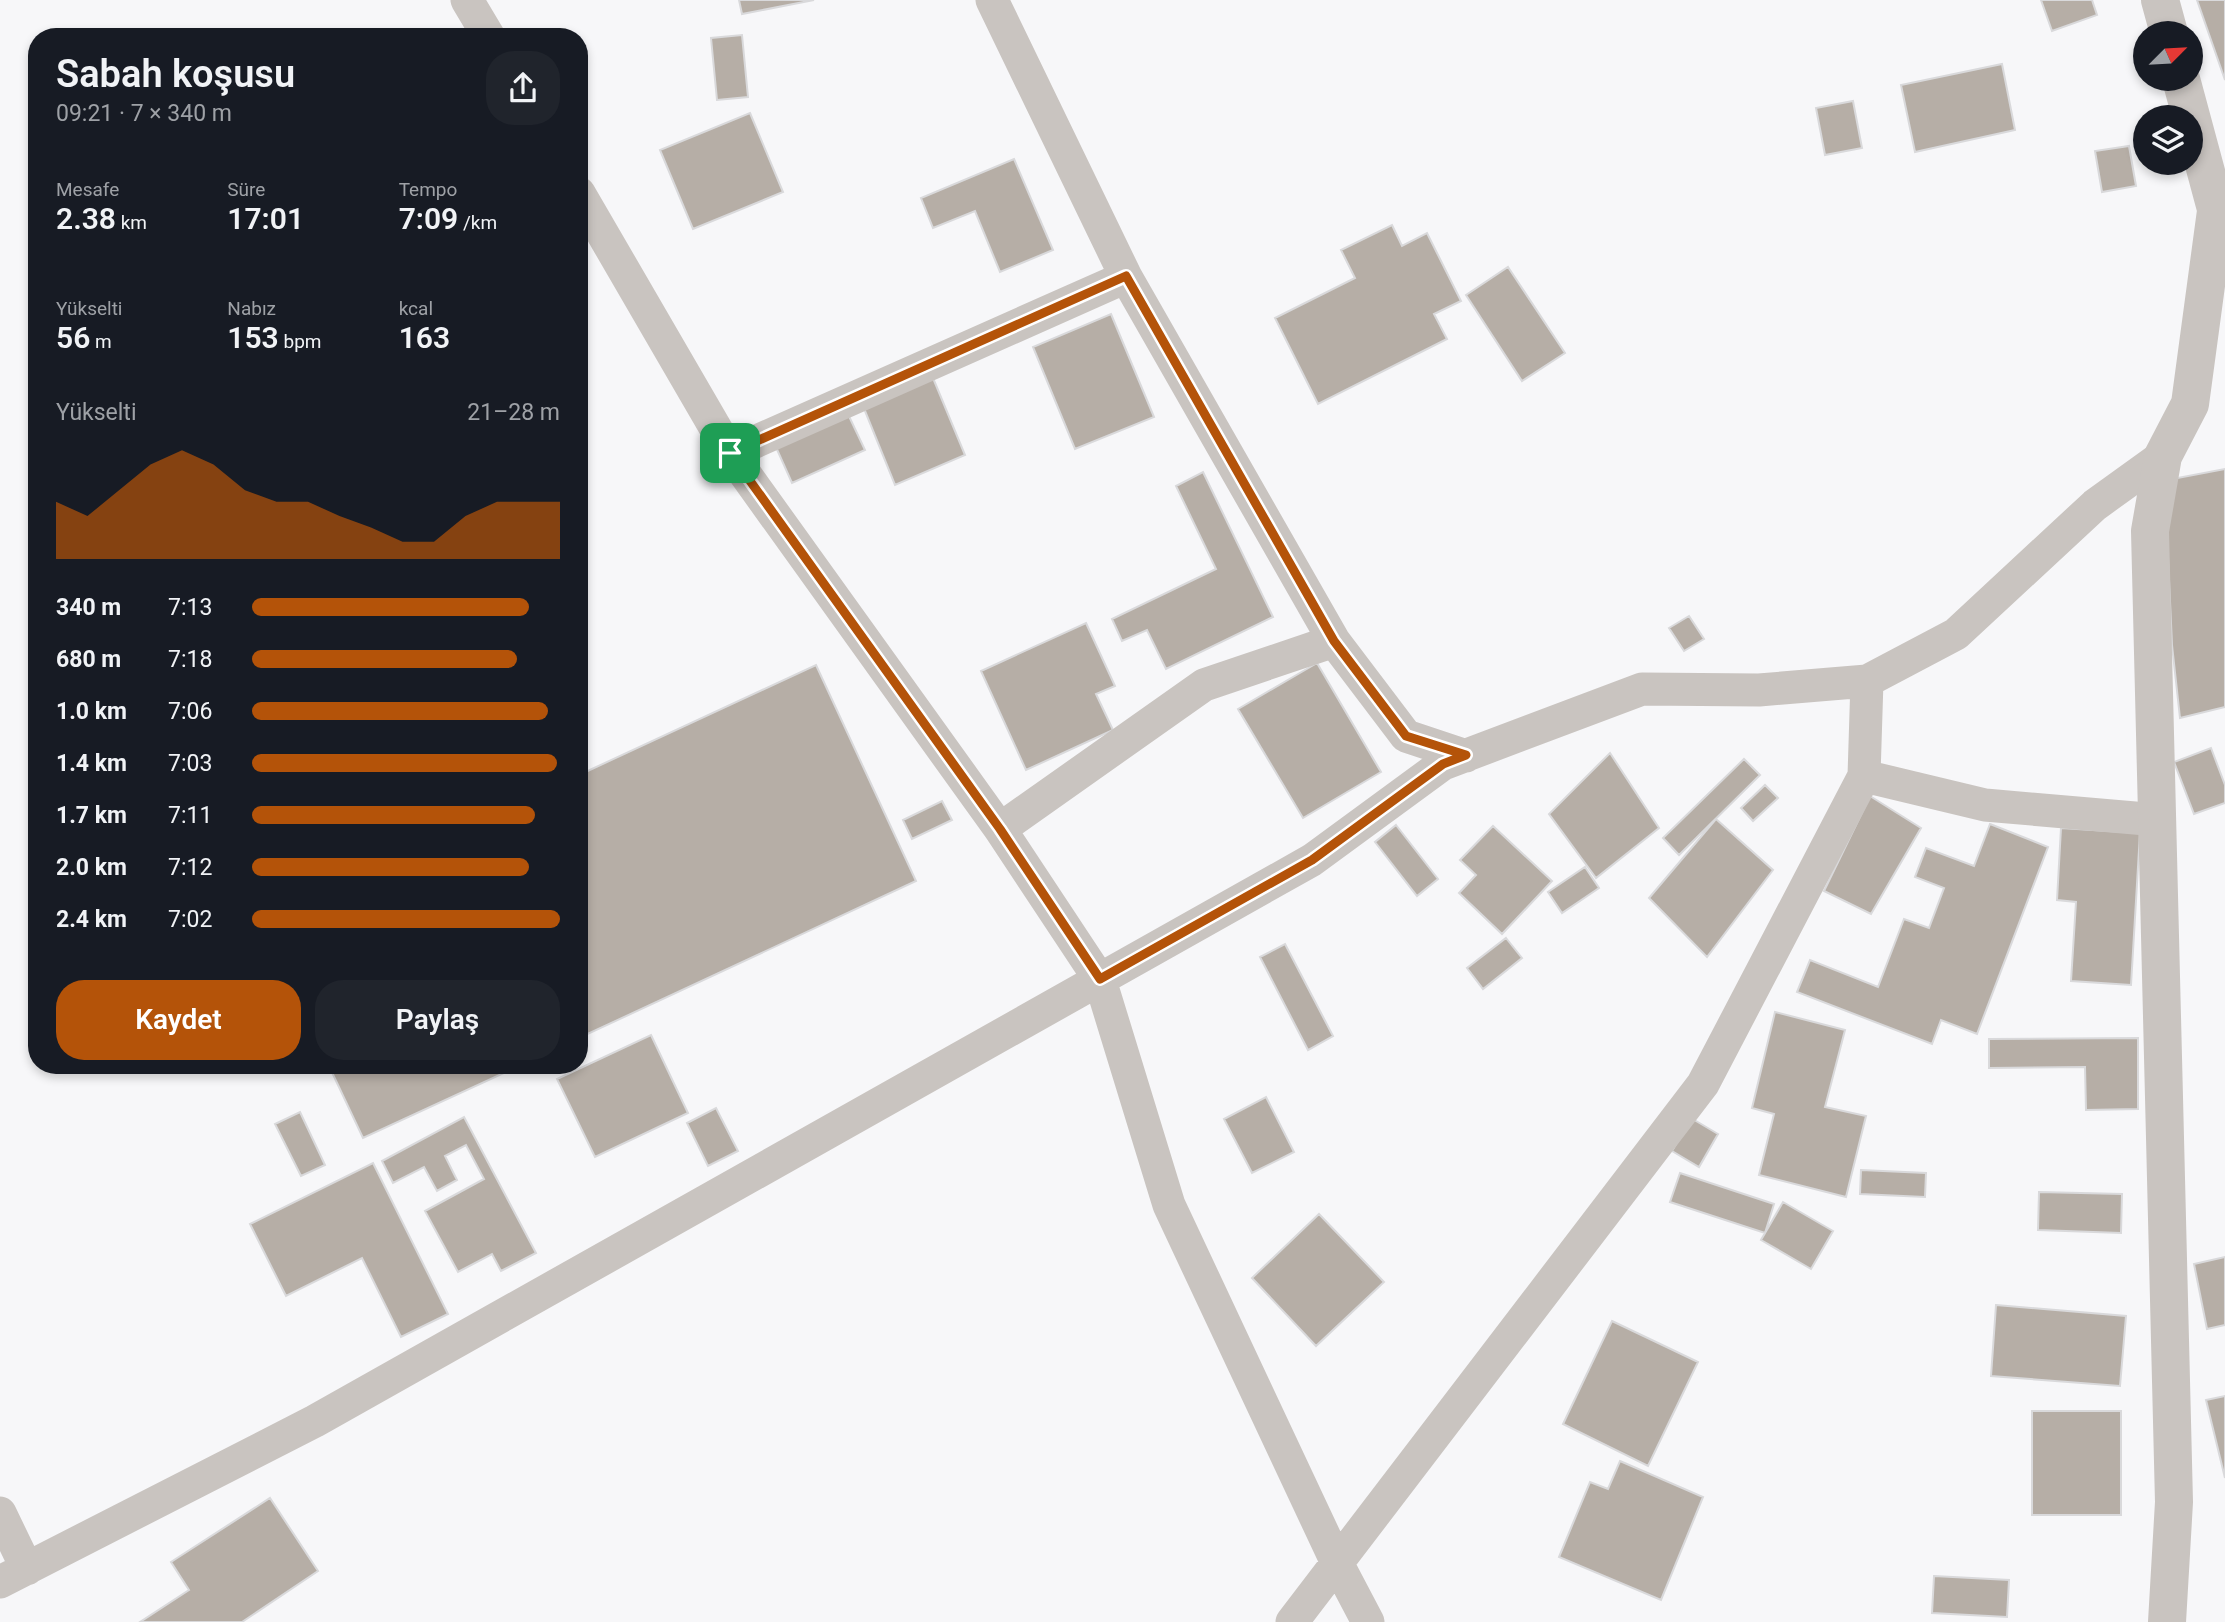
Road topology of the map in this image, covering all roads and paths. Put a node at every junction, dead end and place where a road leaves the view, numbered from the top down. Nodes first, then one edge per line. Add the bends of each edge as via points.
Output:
1 (467, 0) edge
2 (992, 0) edge
3 (2160, 0) edge
4 (2166, 21) edge
5 (484, 28) edge
6 (2185, 91) edge
7 (588, 208) edge
8 (2222, 219) edge
9 (1126, 276) junction
10 (730, 453) junction
11 (2163, 456) junction
12 (1334, 641) junction
13 (1867, 681) junction
14 (1466, 755) junction
15 (1864, 776) junction
16 (2158, 820) junction
17 (1000, 829) junction
18 (1100, 979) junction
19 (0, 1513) edge
20 (1337, 1563) junction
21 (13, 1575) edge
22 (1292, 1622) edge
23 (1367, 1622) edge
24 (2167, 1622) edge

1 - 5 street
2 - 9 street
3 - 4 street
6 - 8 street
7 - 10 street
8 - 11 street via 2190,404
9 - 10 street
9 - 12 street
10 - 17 street
11 - 13 street via 2095,505 1956,634
11 - 16 street via 2150,531
12 - 14 street via 1406,736
12 - 17 street via 1204,685
13 - 14 street via 1759,690 1642,689
13 - 15 street
14 - 18 street via 1443,764 1312,860
15 - 16 street via 1985,805
15 - 20 street via 1703,1084
16 - 24 street via 2174,1502
17 - 18 street
18 - 20 street via 1169,1205
18 - 21 street via 315,1422
19 - 21 street
20 - 22 street
20 - 23 street

